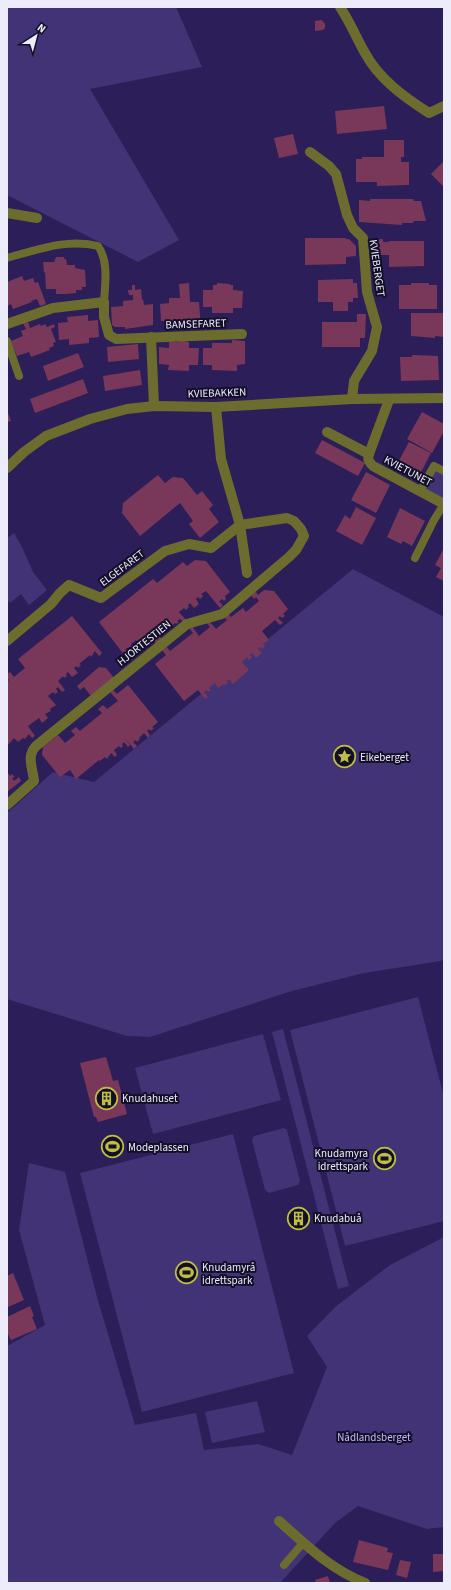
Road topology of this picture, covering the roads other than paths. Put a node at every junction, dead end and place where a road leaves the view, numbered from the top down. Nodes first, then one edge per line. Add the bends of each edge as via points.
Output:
1 (340, 7) edge
2 (444, 106) edge
3 (310, 152) dead end
4 (7, 213) edge
5 (37, 218) dead end
6 (7, 258) edge
7 (104, 302) junction
8 (7, 324) edge
9 (242, 334) dead end
10 (151, 338) junction
11 (7, 341) edge
12 (19, 376) dead end
13 (444, 398) edge
14 (352, 399) junction
15 (389, 400) junction
16 (154, 406) junction
17 (216, 407) junction
18 (327, 432) dead end
19 (369, 454) junction
20 (7, 468) edge
21 (444, 471) edge
22 (420, 491) junction
23 (444, 504) edge
24 (287, 518) joint
25 (240, 526) junction
26 (415, 558) dead end
27 (247, 573) dead end
28 (7, 641) edge
29 (7, 805) edge
30 (279, 1521) dead end
31 (304, 1543) junction
32 (284, 1564) dead end
33 (365, 1583) edge

1 - 2 street via 365,53 386,80 429,113
3 - 14 street, KVIEBERGET via 336,174 346,215 353,228 363,238 367,292 376,326 372,350 354,381
4 - 5 street
6 - 7 lane via 37,249 68,244 98,246 103,256 106,278
7 - 8 street via 53,308
7 - 10 street, BAMSEFARET via 104,317 109,335 116,339
9 - 10 street, BAMSEFARET
10 - 16 street, BAMSEFARET
11 - 12 lane
13 - 15 street, KVIEBAKKEN
14 - 15 street, KVIEBAKKEN
14 - 17 street, KVIEBAKKEN
15 - 19 street, KVIETUNET
16 - 17 street, KVIEBAKKEN
16 - 20 street, KVIEBAKKEN via 90,419 52,433 24,452
17 - 25 street via 222,459
18 - 19 street, KVIETUNET
19 - 22 street, KVIETUNET via 373,466
21 - 22 lane via 434,466
22 - 23 street, KVIETUNET
23 - 26 lane, KVIETUNET
24 - 25 street, ELGEFARET
24 - 29 street, HJORTESTIEN via 294,521 304,536 296,550 222,614 187,624 31,750 34,782
25 - 27 street
25 - 28 street, ELGEFARET via 211,548 189,544 165,550 101,598 70,585
30 - 31 street
31 - 32 lane
31 - 33 street via 318,1556

